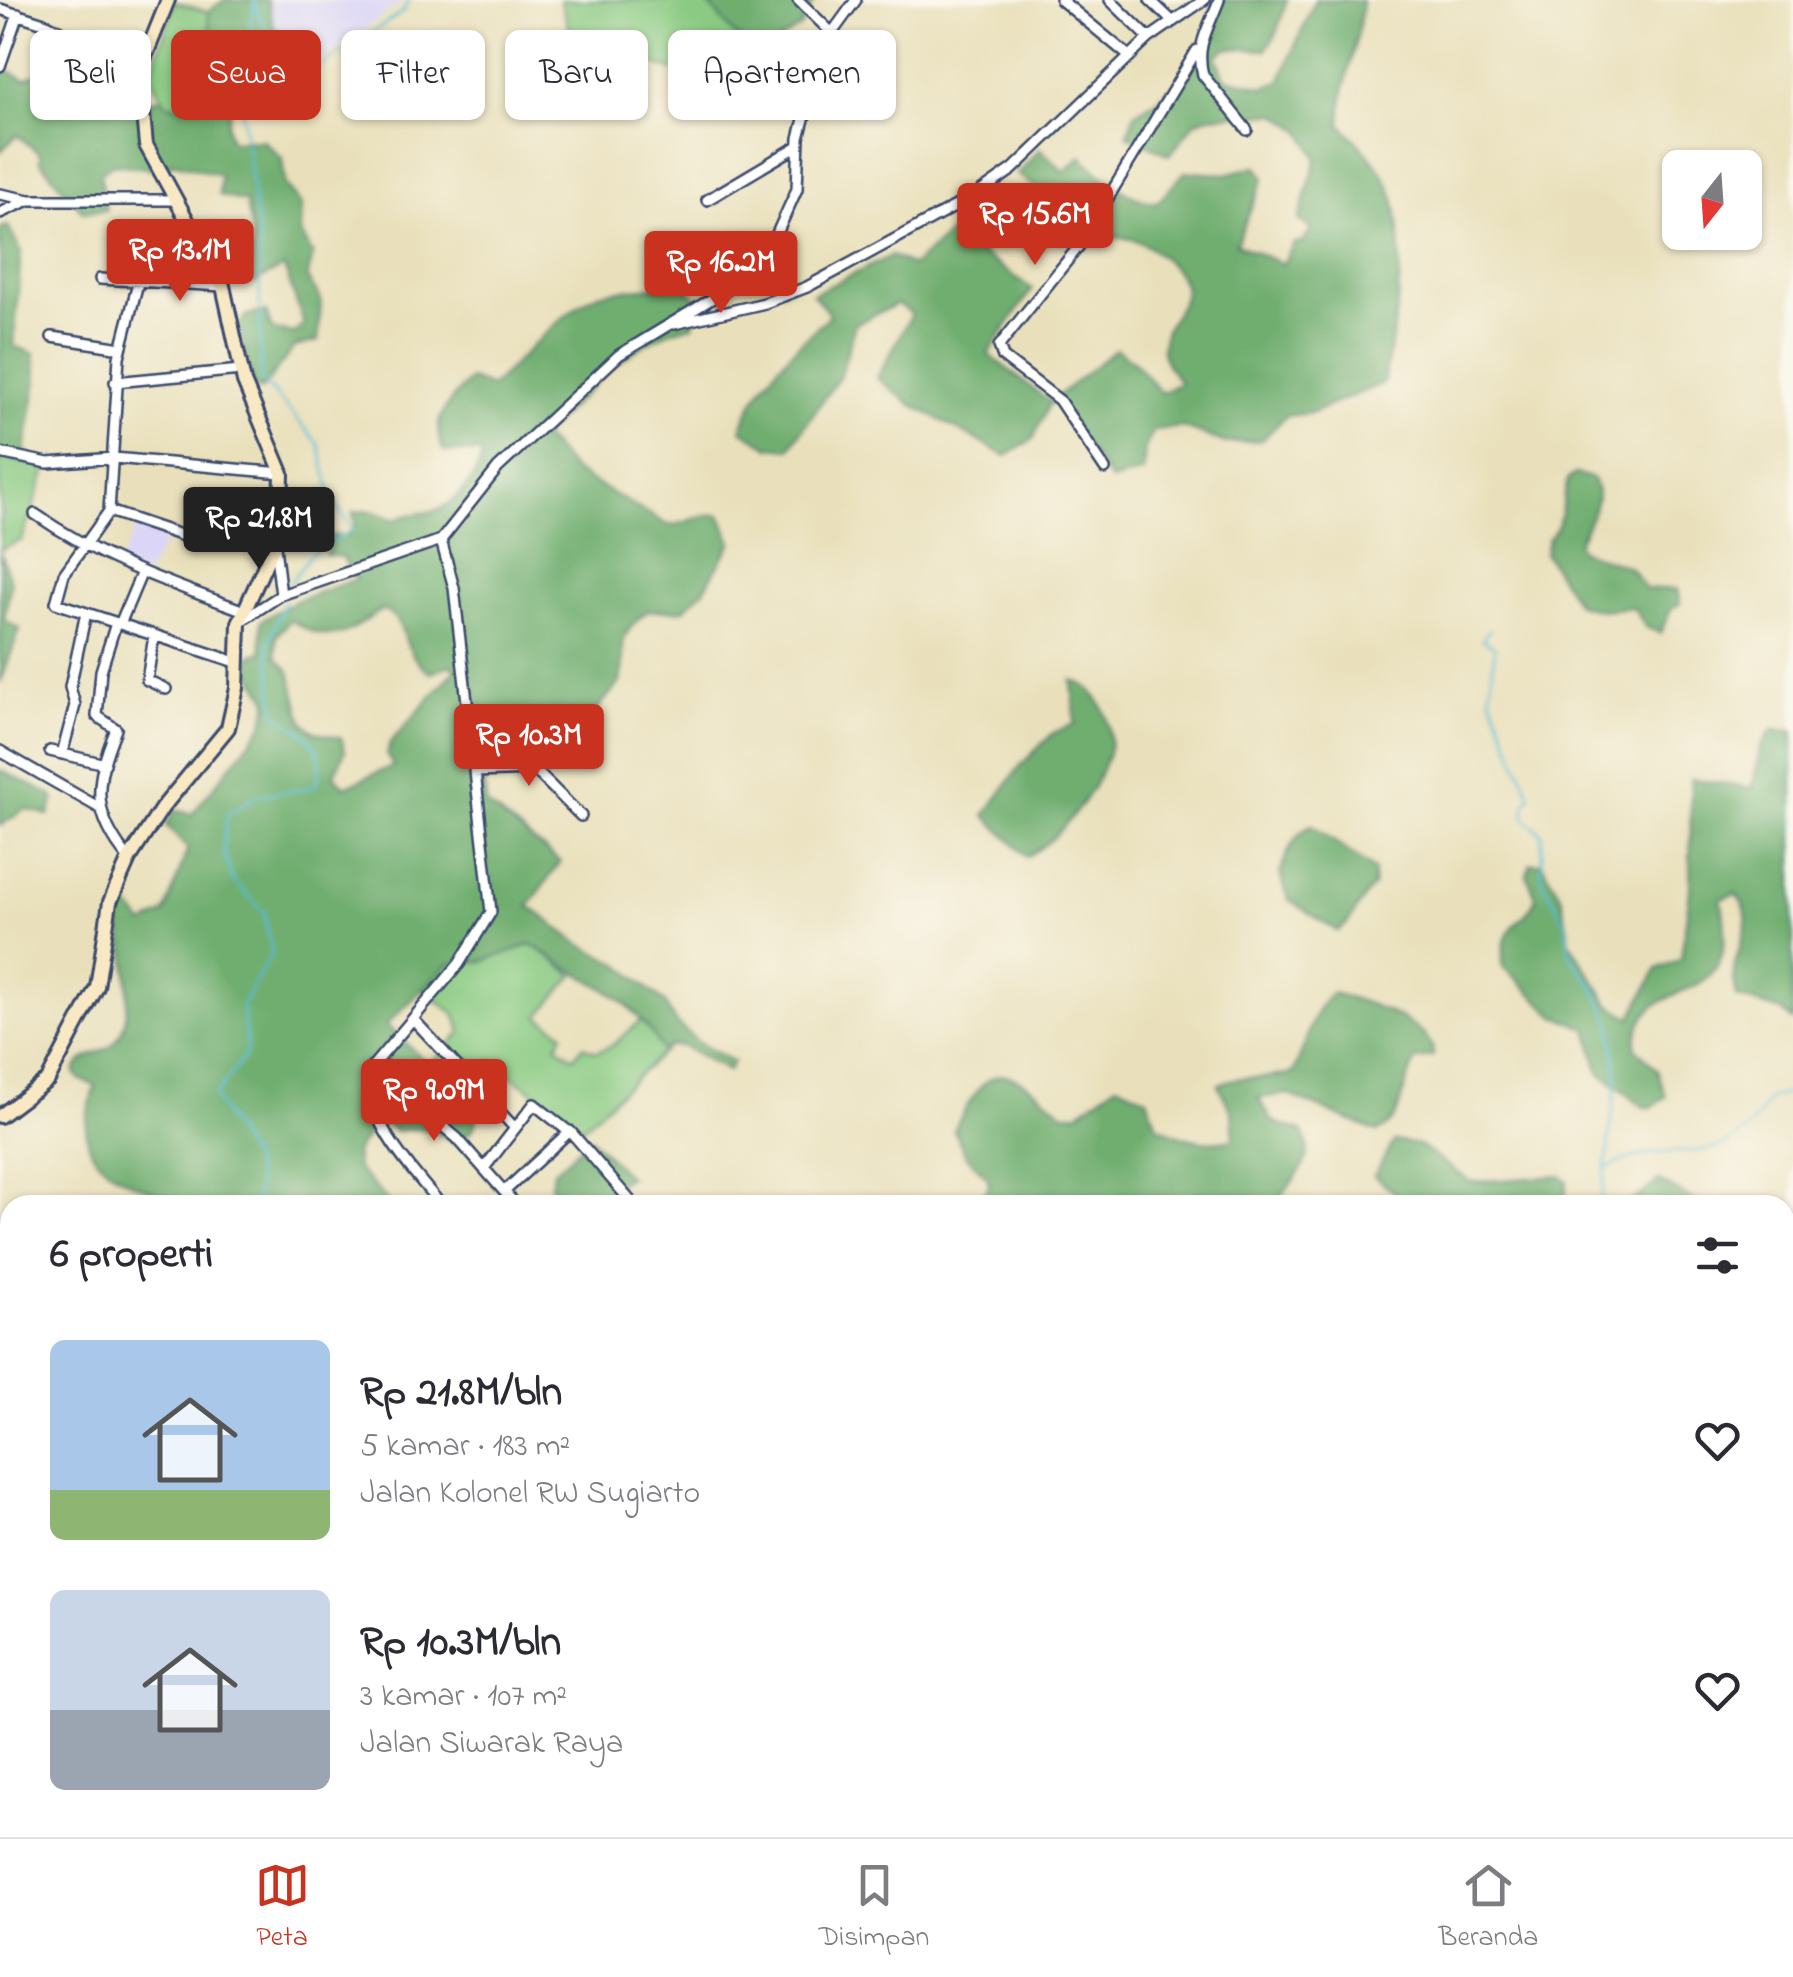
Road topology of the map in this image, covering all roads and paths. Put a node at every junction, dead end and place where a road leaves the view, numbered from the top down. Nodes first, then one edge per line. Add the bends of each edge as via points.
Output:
1 (168, 0) edge
2 (798, 0) edge
3 (856, 0) edge
4 (1061, 0) edge
5 (1110, 0) edge
6 (1150, 0) edge
7 (1204, 0) edge
8 (1218, 0) edge
9 (0, 9) edge
10 (18, 14) junction
11 (1171, 20) junction
12 (51, 30) edge
13 (829, 30) edge
14 (834, 30) edge
15 (1150, 38) junction
16 (151, 42) edge
17 (1197, 50) junction
18 (1130, 56) junction
19 (0, 66) edge
20 (144, 120) edge
21 (803, 120) edge
22 (1247, 130) dead end
23 (798, 146) junction
24 (0, 194) edge
25 (30, 200) junction
26 (177, 200) junction
27 (707, 200) dead end
28 (0, 213) edge
29 (100, 279) dead end
30 (138, 283) junction
31 (223, 286) junction
32 (659, 329) junction
33 (52, 337) dead end
34 (122, 348) junction
35 (241, 370) junction
36 (116, 382) junction
37 (0, 454) edge
38 (114, 458) junction
39 (1105, 469) dead end
40 (282, 473) junction
41 (109, 510) junction
42 (35, 514) dead end
43 (189, 538) dead end
44 (442, 540) junction
45 (274, 544) junction
46 (85, 548) junction
47 (142, 574) junction
48 (281, 595) junction
49 (86, 613) junction
50 (240, 616) junction
51 (118, 624) junction
52 (154, 636) junction
53 (236, 662) junction
54 (166, 689) dead end
55 (50, 751) dead end
56 (0, 752) edge
57 (62, 754) junction
58 (104, 764) junction
59 (474, 772) junction
60 (98, 807) junction
61 (581, 816) dead end
62 (129, 859) junction
63 (413, 1019) junction
64 (372, 1067) junction
65 (0, 1116) edge
66 (513, 1126) junction
67 (568, 1131) junction
68 (485, 1167) junction
69 (506, 1190) junction
70 (434, 1195) edge
71 (509, 1195) edge
72 (626, 1195) edge

1 - 16 main road
2 - 13 street
3 - 14 street
4 - 18 street
5 - 15 street
6 - 11 street
7 - 11 street
8 - 17 street
9 - 10 street
10 - 12 street
10 - 19 street
11 - 15 street
15 - 18 street
17 - 22 street via 1202,75
17 - 39 street via 1079,246 999,346 1059,400
18 - 32 street via 1012,169 932,220 806,288
20 - 26 main road via 146,145
21 - 23 street
23 - 27 street
23 - 32 street via 797,189 761,269
24 - 25 street
25 - 26 street
25 - 28 street
26 - 31 main road
29 - 30 street
30 - 31 street
30 - 34 street
31 - 35 main road
32 - 44 street via 618,355 498,468
33 - 34 street
34 - 36 street
35 - 36 street
35 - 40 main road
36 - 38 street
37 - 38 street via 48,463
38 - 40 street
38 - 41 street
40 - 45 main road
41 - 43 street
41 - 46 street
42 - 46 street
44 - 48 street
44 - 59 street via 454,588
45 - 48 street
45 - 50 main road
46 - 47 street
46 - 49 street via 68,568 56,600
47 - 50 street
47 - 51 street
48 - 50 street
49 - 51 street
49 - 57 street
50 - 53 main road
51 - 52 street
51 - 58 street via 101,671 97,716 116,729
52 - 53 street
52 - 54 street via 147,680
53 - 62 main road via 228,728
55 - 57 street
56 - 60 street
57 - 58 street
58 - 60 street
59 - 61 street via 535,770
59 - 63 street via 490,912 459,964
60 - 62 street via 106,831
62 - 65 main road via 110,902 97,988 83,1019 42,1088
63 - 64 street
63 - 66 street
64 - 68 street
64 - 70 street via 374,1110
66 - 67 street via 534,1104
66 - 68 street
67 - 69 street
67 - 72 street
68 - 69 street
69 - 71 street

